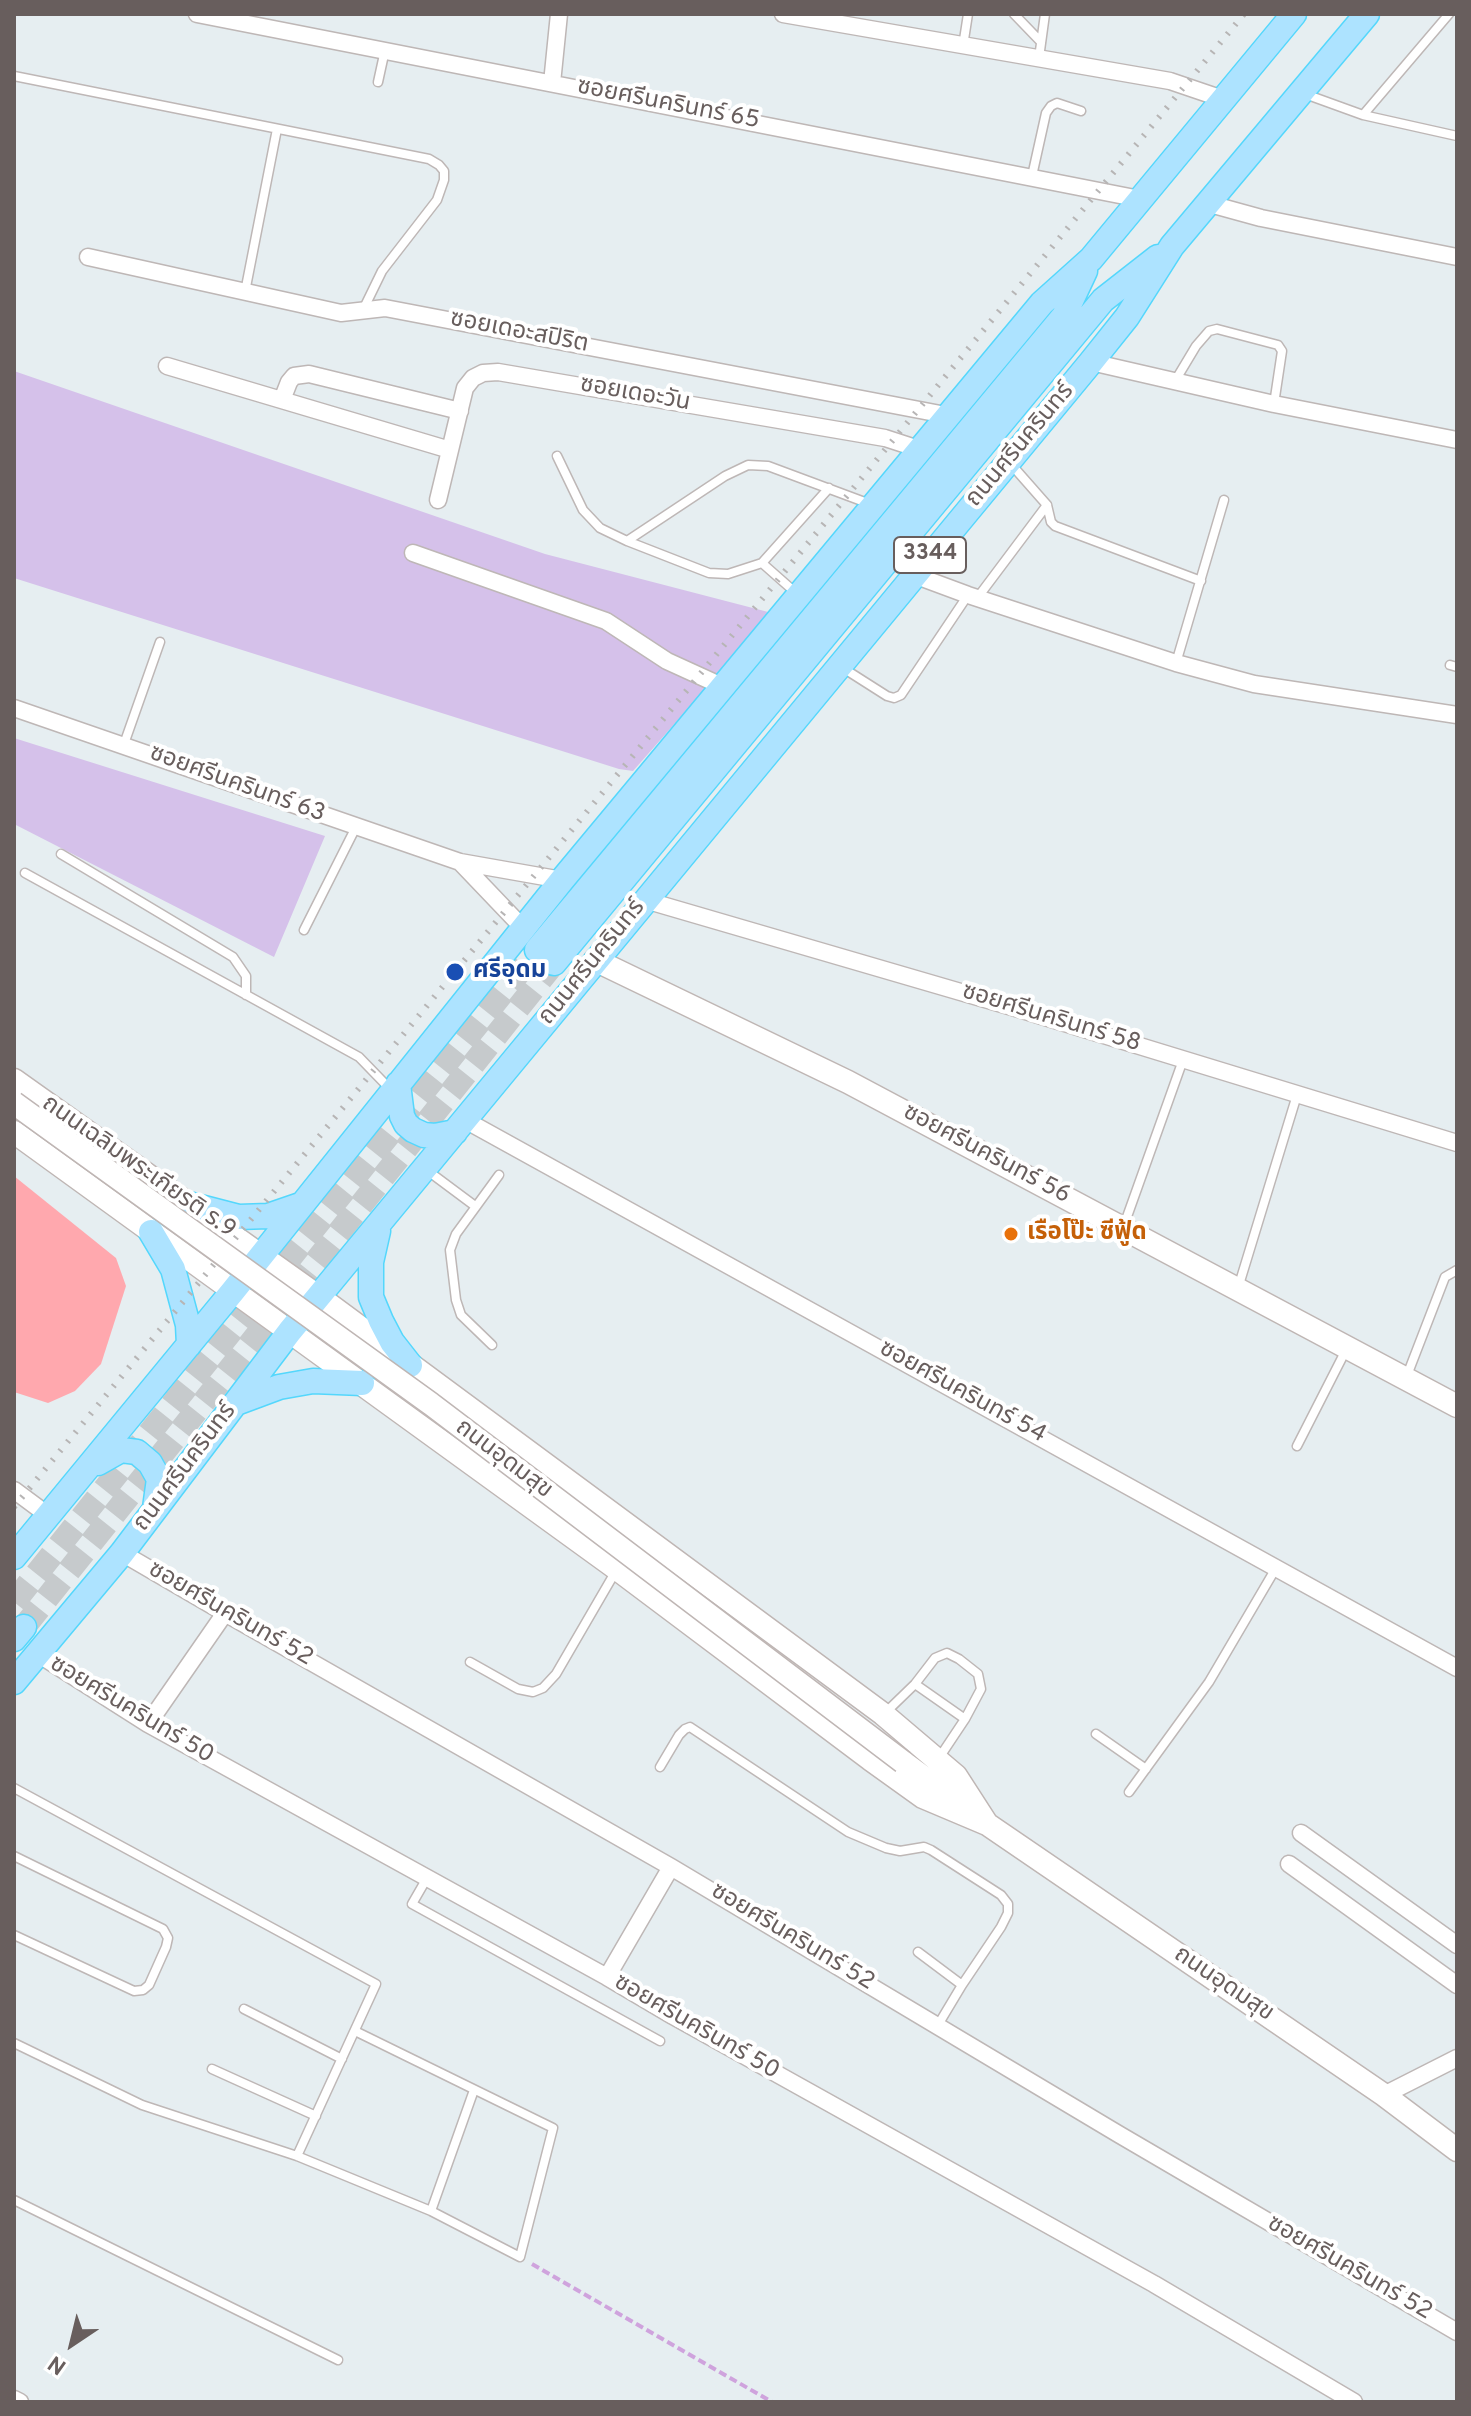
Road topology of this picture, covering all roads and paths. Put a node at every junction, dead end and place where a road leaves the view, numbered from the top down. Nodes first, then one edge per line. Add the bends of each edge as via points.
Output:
1 (197, 14) edge
2 (559, 14) edge
3 (788, 14) edge
4 (968, 14) edge
5 (1014, 14) edge
6 (1045, 14) edge
7 (1294, 14) edge
8 (1367, 14) edge
9 (1449, 14) edge
10 (963, 47) junction
11 (385, 50) junction
12 (1040, 50) junction
13 (14, 76) edge
14 (378, 82) dead end
15 (552, 83) junction
16 (1301, 92) junction
17 (1223, 99) junction
18 (1081, 111) dead end
19 (1363, 115) junction
20 (277, 129) junction
21 (1457, 136) edge
22 (1032, 176) junction
23 (1140, 199) junction
24 (1210, 204) junction
25 (1172, 246) junction
26 (88, 257) dead end
27 (1457, 257) edge
28 (1091, 259) junction
29 (245, 292) junction
30 (363, 310) junction
31 (1091, 362) junction
32 (167, 366) dead end
33 (1174, 382) junction
34 (282, 400) junction
35 (1274, 404) junction
36 (460, 411) junction
37 (951, 416) junction
38 (1457, 440) edge
39 (450, 450) junction
40 (922, 450) junction
41 (557, 456) dead end
42 (1009, 462) junction
43 (829, 488) junction
44 (438, 500) dead end
45 (1224, 500) dead end
46 (875, 505) junction
47 (1047, 505) junction
48 (627, 541) junction
49 (413, 553) dead end
50 (762, 563) junction
51 (914, 575) junction
52 (1201, 581) junction
53 (799, 597) junction
54 (973, 597) junction
55 (160, 642) dead end
56 (1176, 663) junction
57 (839, 666) junction
58 (724, 687) junction
59 (14, 708) edge
60 (1457, 715) edge
61 (124, 744) junction
62 (356, 827) junction
63 (61, 854) dead end
64 (460, 862) junction
65 (25, 873) dead end
66 (562, 880) junction
67 (645, 900) junction
68 (304, 930) dead end
69 (538, 947) junction
70 (595, 960) junction
71 (246, 995) junction
72 (1184, 1059) junction
73 (14, 1080) edge
74 (395, 1088) junction
75 (1297, 1094) junction
76 (14, 1103) edge
77 (460, 1126) junction
78 (14, 1132) edge
79 (1457, 1143) edge
80 (111, 1149) junction
81 (425, 1168) junction
82 (499, 1175) dead end
83 (87, 1185) junction
84 (189, 1204) junction
85 (300, 1205) junction
86 (475, 1206) junction
87 (379, 1225) junction
88 (1123, 1229) junction
89 (151, 1232) junction
90 (262, 1256) junction
91 (1457, 1270) edge
92 (1237, 1289) junction
93 (233, 1291) junction
94 (319, 1297) junction
95 (290, 1331) junction
96 (189, 1345) junction
97 (492, 1345) dead end
98 (1347, 1348) junction
99 (410, 1365) junction
100 (1406, 1379) junction
101 (362, 1383) junction
102 (235, 1403) junction
103 (1457, 1406) edge
104 (1297, 1446) dead end
105 (89, 1468) junction
106 (550, 1468) junction
107 (14, 1490) edge
108 (525, 1501) junction
109 (154, 1511) junction
110 (49, 1516) junction
111 (122, 1553) junction
112 (14, 1557) edge
113 (1276, 1567) junction
114 (617, 1569) junction
115 (225, 1613) junction
116 (38, 1654) junction
117 (470, 1662) dead end
118 (1457, 1668) edge
119 (14, 1682) edge
120 (915, 1684) junction
121 (883, 1714) junction
122 (965, 1719) junction
123 (148, 1724) junction
124 (1096, 1734) dead end
125 (938, 1759) junction
126 (660, 1767) dead end
127 (1146, 1769) junction
128 (14, 1788) edge
129 (1129, 1792) dead end
130 (987, 1824) junction
131 (1301, 1833) dead end
132 (14, 1856) edge
133 (1289, 1864) dead end
134 (671, 1867) junction
135 (427, 1878) junction
136 (14, 1935) edge
137 (1457, 1945) edge
138 (918, 1952) dead end
139 (607, 1977) junction
140 (962, 1985) junction
141 (1457, 1985) edge
142 (244, 2009) dead end
143 (938, 2025) junction
144 (355, 2031) junction
145 (660, 2041) dead end
146 (14, 2043) edge
147 (1457, 2058) edge
148 (342, 2059) junction
149 (212, 2069) dead end
150 (474, 2090) junction
151 (1384, 2095) junction
152 (316, 2116) junction
153 (1457, 2150) edge
154 (297, 2156) junction
155 (14, 2200) edge
156 (431, 2211) junction
157 (520, 2257) junction
158 (1457, 2332) edge
159 (338, 2360) dead end
160 (14, 2399) edge
161 (20, 2402) edge
162 (772, 2402) edge
163 (1354, 2402) edge

1 - 11 street, ซอยศรีนครินทร์ 65
2 - 15 street
3 - 10 street
4 - 10 lane
5 - 12 lane
6 - 12 lane
7 - 17 main road, ถนนศรีนครินทร์ / 3344
8 - 16 main road, ถนนศรีนครินทร์ / 3344
9 - 19 lane
10 - 12 street
11 - 14 lane
11 - 15 street, ซอยศรีนครินทร์ 65
12 - 17 street
13 - 20 lane
15 - 22 street, ซอยศรีนครินทร์ 65
16 - 19 lane
16 - 24 main road, ถนนศรีนครินทร์ / 3344
17 - 23 main road, ถนนศรีนครินทร์ / 3344
18 - 22 lane via 1051,106
19 - 21 lane
20 - 29 lane
20 - 30 lane via 429,159 444,171 437,200 382,271
22 - 23 street, ซอยศรีนครินทร์ 65
23 - 28 main road, ถนนศรีนครินทร์ / 3344
24 - 25 main road, ถนนศรีนครินทร์ / 3344
24 - 27 street
25 - 31 main road, ถนนศรีนครินทร์ / 3344
25 - 69 main road, ถนนศรีนครินทร์ / 3344 via 1103,300
26 - 29 street, ซอยเดอะสปิริต
28 - 37 main road, ถนนศรีนครินทร์ / 3344 via 1042,303
28 - 69 main road, ถนนศรีนครินทร์ / 3344 via 1064,316
29 - 30 street, ซอยเดอะสปิริต via 341,313
30 - 37 street, ซอยเดอะสปิริต via 385,308
31 - 33 street
31 - 42 main road, ถนนศรีนครินทร์ / 3344
32 - 34 street
33 - 35 street
33 - 35 lane via 1196,346 1217,329 1278,345 1282,351
34 - 36 street via 294,376 309,374
34 - 39 street
35 - 38 street
36 - 39 street, ซอยเดอะวัน
36 - 40 street, ซอยเดอะวัน via 473,378 498,372 885,438
37 - 40 main road, ถนนศรีนครินทร์ / 3344
39 - 44 street, ซอยเดอะวัน
40 - 46 main road, ถนนศรีนครินทร์ / 3344
41 - 48 lane via 583,510 600,528
42 - 47 lane
42 - 51 main road, ถนนศรีนครินทร์ / 3344
43 - 46 lane
43 - 48 lane via 768,466 748,465
43 - 50 lane
45 - 52 lane
46 - 53 main road, ถนนศรีนครินทร์ / 3344
47 - 52 lane via 1055,526
47 - 54 lane
48 - 50 lane via 709,573 728,574
49 - 58 street via 606,621 667,661
50 - 53 lane
51 - 54 street
51 - 57 main road, ถนนศรีนครินทร์ / 3344
52 - 56 lane
53 - 58 main road, ถนนศรีนครินทร์ / 3344
54 - 56 street
54 - 57 lane via 901,695 887,696
55 - 61 lane
56 - 60 street via 1254,684
57 - 67 main road, ถนนศรีนครินทร์ / 3344
58 - 66 main road, ถนนศรีนครินทร์ / 3344
59 - 61 street, ซอยศรีนครินทร์ 63
61 - 62 street, ซอยศรีนครินทร์ 63
62 - 64 street, ซอยศรีนครินทร์ 63
62 - 68 lane
63 - 71 lane via 233,957 246,976
64 - 66 street, ซอยศรีนครินทร์ 63
64 - 69 street, ซอยศรีนครินทร์ 63
65 - 71 lane
66 - 69 main road, ถนนศรีนครินทร์ / 3344
67 - 70 main road, ถนนศรีนครินทร์ / 3344
67 - 72 street, ซอยศรีนครินทร์ 58
69 - 74 main road, ถนนศรีนครินทร์ / 3344 via 428,1047
70 - 77 main road, ถนนศรีนครินทร์ / 3344
70 - 88 main road, ซอยศรีนครินทร์ 56 via 848,1082
71 - 74 lane via 359,1057
72 - 75 street, ซอยศรีนครินทร์ 58
72 - 88 lane
73 - 80 main road, ถนนเฉลิมพระเกียรติ ร.9
74 - 77 main road via 402,1116 413,1130 435,1136
74 - 85 main road, ถนนศรีนครินทร์
75 - 79 street, ซอยศรีนครินทร์ 58
75 - 92 lane
76 - 130 main road, ถนนอุดมสุข, bridge via 431,1404
77 - 81 main road, ถนนศรีนครินทร์
77 - 113 street, ซอยศรีนครินทร์ 54
78 - 83 main road, ถนนเฉลิมพระเกียรติ ร.9
80 - 83 main road via 125,1166 123,1184 106,1191
80 - 84 main road, ถนนเฉลิมพระเกียรติ ร.9
81 - 86 lane
81 - 87 main road, ถนนศรีนครินทร์
82 - 86 lane
83 - 89 main road, ถนนเฉลิมพระเกียรติ ร.9
84 - 85 main road via 239,1217 268,1216
84 - 90 main road, ถนนเฉลิมพระเกียรติ ร.9
85 - 90 main road, ถนนศรีนครินทร์
86 - 97 lane via 450,1250 456,1300 461,1315
87 - 94 main road, ถนนศรีนครินทร์
87 - 99 main road via 371,1297 392,1342
88 - 92 main road, ซอยศรีนครินทร์ 56
89 - 93 main road, ถนนเฉลิมพระเกียรติ ร.9
89 - 96 main road via 173,1269
90 - 93 main road, ถนนศรีนครินทร์
90 - 94 main road, ถนนอุดมสุข
91 - 100 lane via 1445,1277
92 - 98 main road, ซอยศรีนครินทร์ 56
93 - 95 main road, ถนนอุดมสุข
93 - 96 main road, ถนนศรีนครินทร์
94 - 95 main road, ถนนศรีนครินทร์
94 - 99 main road, ถนนอุดมสุข
95 - 101 main road, ถนนอุดมสุข
95 - 102 main road, ถนนศรีนครินทร์
96 - 105 main road, ถนนศรีนครินทร์
98 - 100 main road, ซอยศรีนครินทร์ 56
98 - 104 lane
99 - 106 main road, ถนนอุดมสุข
100 - 103 main road, ซอยศรีนครินทร์ 56
101 - 102 main road via 313,1381
101 - 108 main road, ถนนอุดมสุข
102 - 109 main road, ถนนศรีนครินทร์
105 - 109 main road via 121,1450 137,1452 159,1479
105 - 110 main road, ถนนศรีนครินทร์
106 - 108 main road via 532,1465 521,1471 518,1488
106 - 121 main road, ถนนอุดมสุข
107 - 110 street
108 - 114 main road, ถนนอุดมสุข
109 - 111 main road, ถนนศรีนครินทร์
110 - 112 main road, ถนนศรีนครินทร์
111 - 115 street, ซอยศรีนครินทร์ 52
111 - 116 main road, ถนนศรีนครินทร์
113 - 118 street, ซอยศรีนครินทร์ 54
113 - 127 lane via 1209,1682
114 - 117 lane via 543,1688 518,1689
114 - 130 main road, ถนนอุดมสุข via 923,1797
115 - 123 street
115 - 134 street, ซอยศรีนครินทร์ 52
116 - 119 main road, ถนนศรีนครินทร์
116 - 123 street, ซอยศรีนครินทร์ 50
120 - 121 lane
120 - 122 lane
120 - 122 lane via 941,1654 959,1659 981,1681
121 - 125 main road, ถนนอุดมสุข
122 - 125 lane
123 - 135 street, ซอยศรีนครินทร์ 50
124 - 127 lane
125 - 130 main road, ถนนอุดมสุข via 956,1776
126 - 140 lane via 690,1727 848,1832 900,1851 924,1847 1001,1895 1008,1913
127 - 129 lane
128 - 144 lane via 376,1984
130 - 151 main road, ถนนอุดมสุข
131 - 137 street
132 - 136 lane via 163,1929 168,1938 149,1985 134,1991
133 - 141 street
134 - 139 street
134 - 143 street, ซอยศรีนครินทร์ 52
135 - 139 street, ซอยศรีนครินทร์ 50
135 - 145 lane via 412,1904
138 - 140 lane
139 - 163 street, ซอยศรีนครินทร์ 50
140 - 143 lane
142 - 148 lane
143 - 158 street, ซอยศรีนครินทร์ 52
144 - 148 lane
144 - 150 lane
146 - 154 lane via 142,2105
147 - 151 street
148 - 152 lane
149 - 152 lane
150 - 156 lane
150 - 157 lane via 553,2128
151 - 153 main road, ถนนอุดมสุข
152 - 154 lane
154 - 156 lane
155 - 159 lane
156 - 157 lane
157 - 162 path
160 - 161 street

